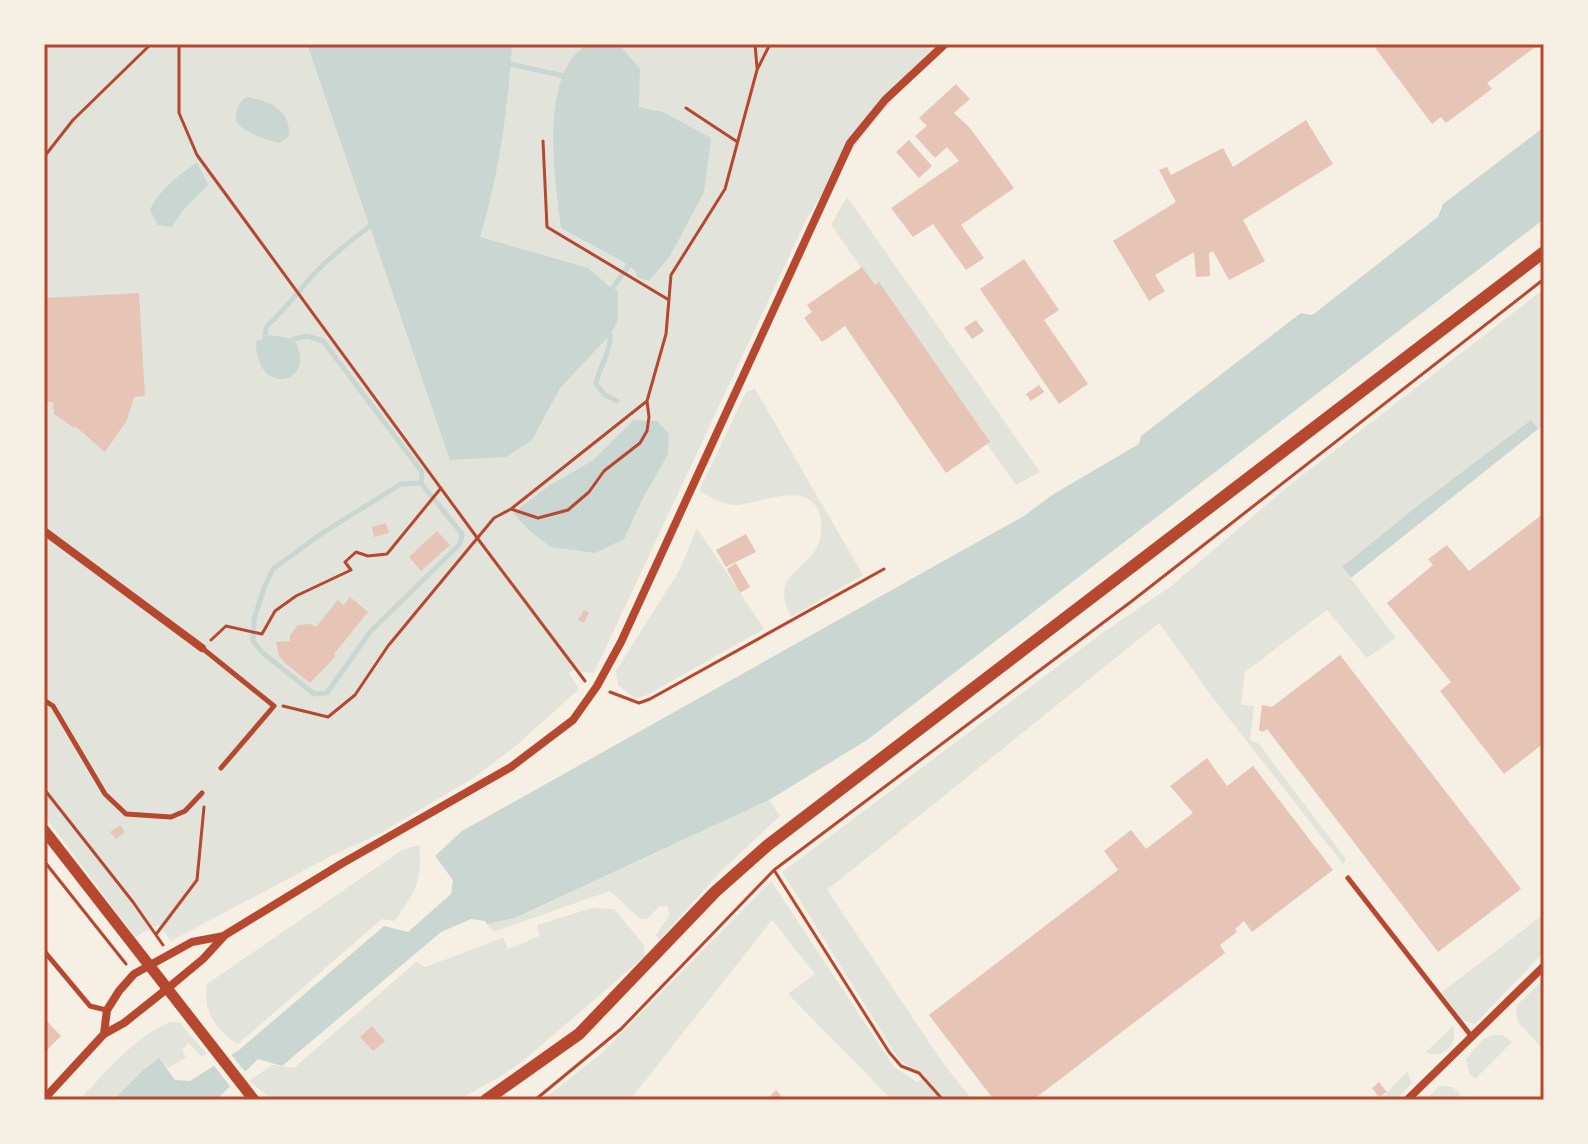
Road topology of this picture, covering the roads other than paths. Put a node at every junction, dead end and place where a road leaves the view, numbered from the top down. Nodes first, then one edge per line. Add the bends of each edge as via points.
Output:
1 (945, 44) edge
2 (1544, 252) edge
3 (44, 531) edge
4 (202, 648) joint
5 (44, 700) edge
6 (221, 768) dead end
7 (202, 793) road end
8 (44, 830) edge
9 (1348, 878) dead end
10 (225, 935) junction
11 (44, 951) edge
12 (151, 965) junction
13 (1544, 966) edge
14 (168, 988) junction
15 (107, 1010) junction
16 (104, 1034) junction
17 (1472, 1037) junction
18 (44, 1099) edge
19 (254, 1100) edge
20 (486, 1100) edge
21 (1407, 1100) edge

1 - 10 street via 885,100 850,143 621,642 573,720 511,767
2 - 20 main road via 768,845 715,892 579,1034
3 - 4 street
4 - 6 lane via 274,706
5 - 7 lane via 53,706 105,794 126,814 171,817
8 - 12 street
9 - 17 lane
10 - 12 street via 192,942
10 - 14 street
11 - 15 lane via 90,1006
12 - 14 street
12 - 15 street via 134,974
13 - 17 street
14 - 16 street
14 - 19 street
15 - 16 street
16 - 18 street
17 - 21 street

